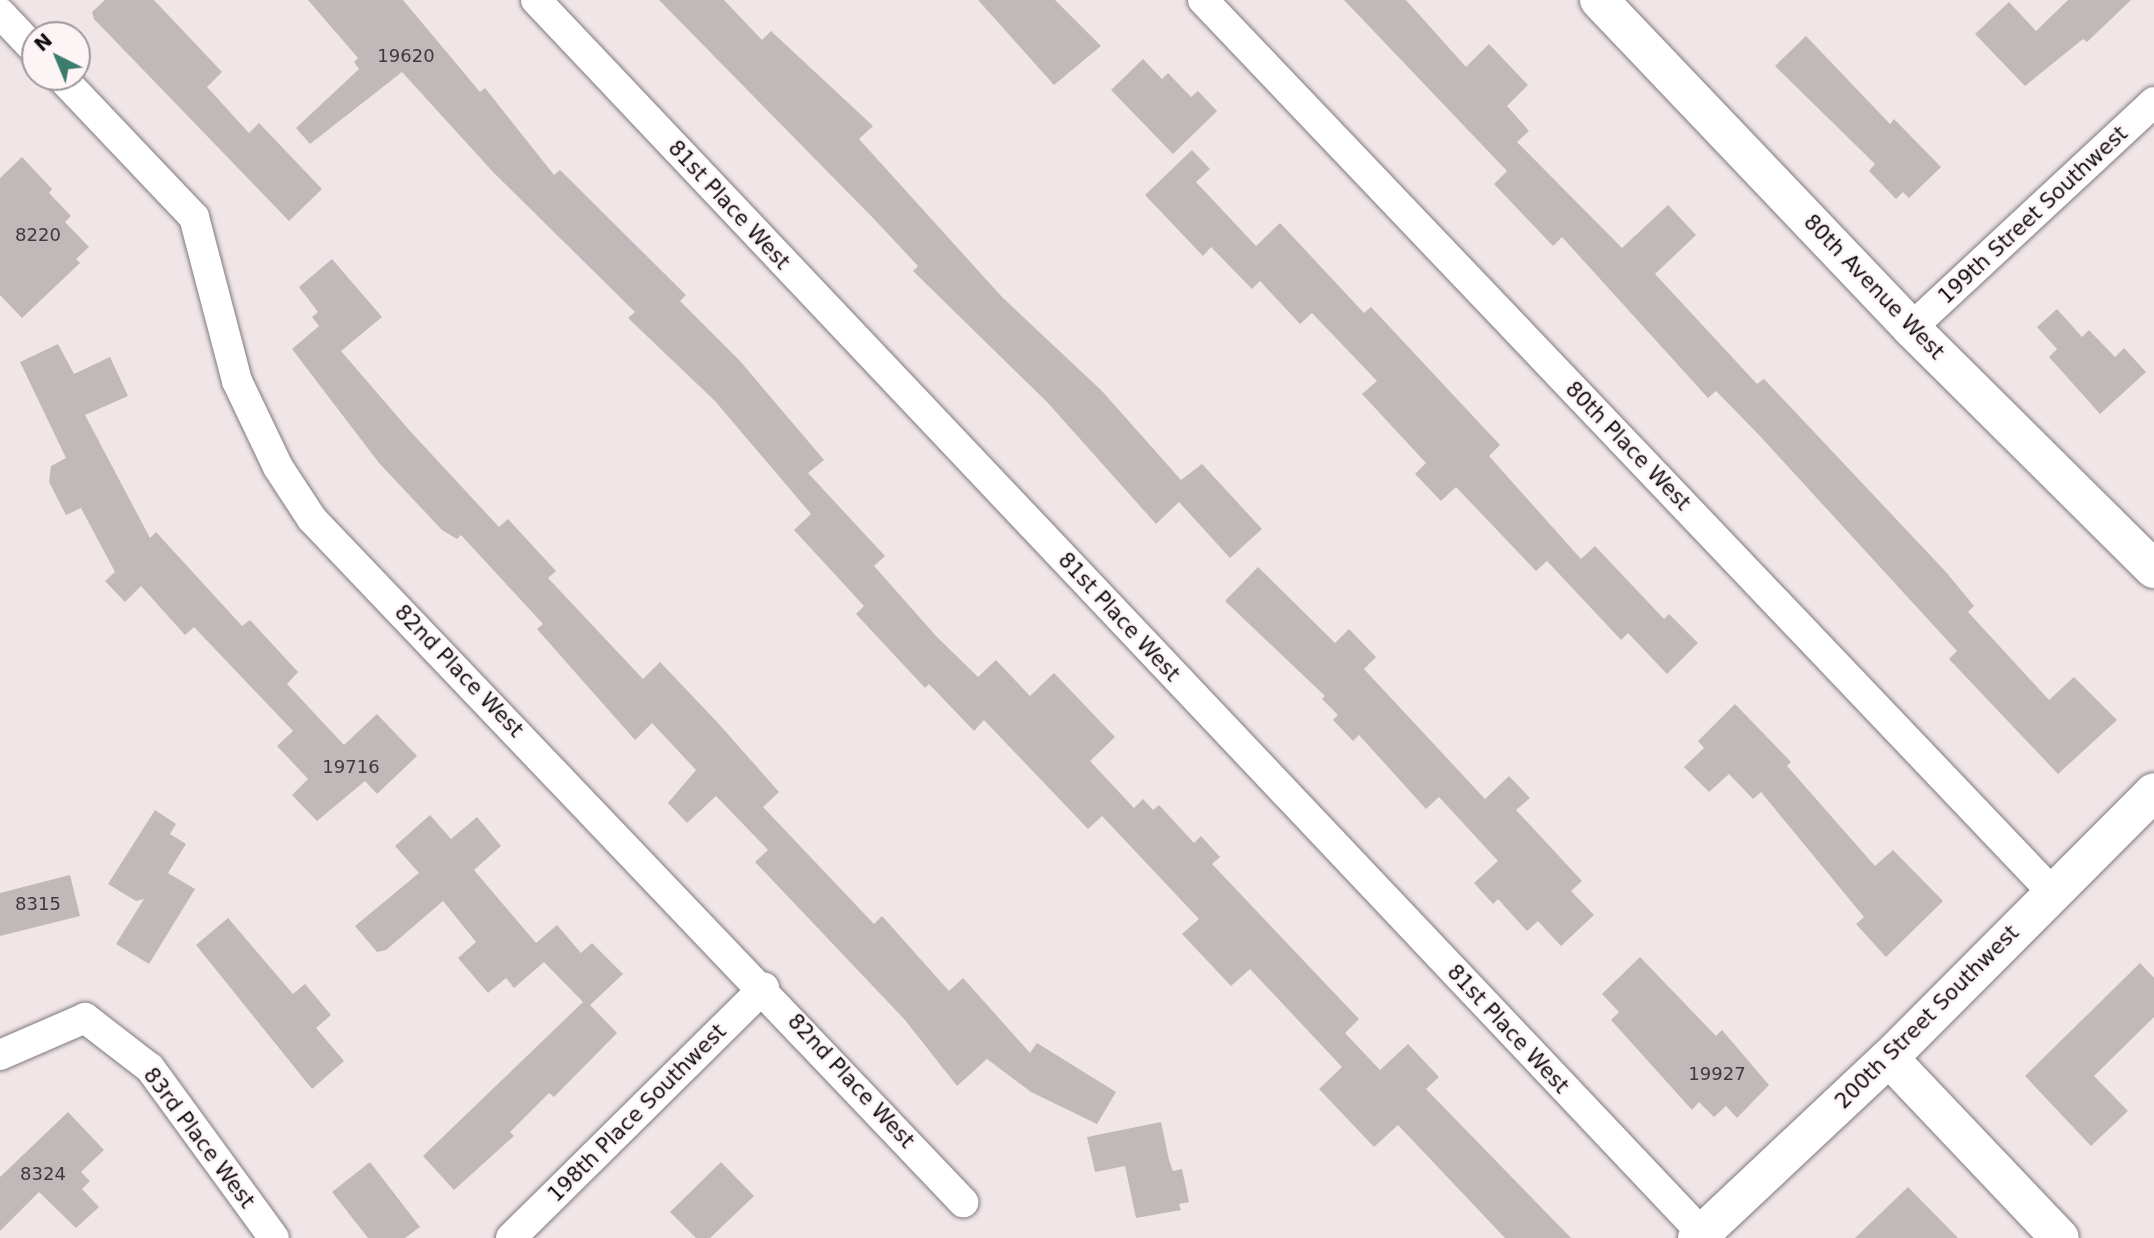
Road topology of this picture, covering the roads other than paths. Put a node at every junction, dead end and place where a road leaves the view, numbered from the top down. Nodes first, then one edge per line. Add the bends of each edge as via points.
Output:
1 (536, 0) edge
2 (1203, 0) edge
3 (1599, 0) edge
4 (0, 13) edge
5 (21, 35) edge
6 (74, 91) edge
7 (2154, 102) edge
8 (1912, 328) junction
9 (2154, 569) edge
10 (2154, 792) edge
11 (2053, 893) junction
12 (764, 988) junction
13 (0, 1055) edge
14 (1889, 1058) junction
15 (963, 1202) dead end
16 (1699, 1236) edge
17 (274, 1238) edge
18 (511, 1238) edge
19 (2060, 1238) edge

1 - 16 street, 81st Place West
2 - 11 street, 80th Place West
3 - 8 street, 80th Avenue West
4 - 5 street
6 - 12 street, 82nd Place West via 194,217 237,381 278,467 312,519
7 - 8 street, 199th Street Southwest
8 - 9 street, 80th Avenue West
10 - 11 street, 200th Street Southwest
11 - 14 street, 200th Street Southwest
12 - 15 street, 82nd Place West
12 - 18 street, 198th Place Southwest
13 - 17 street, 83rd Place West via 85,1018 150,1068
14 - 16 street, 200th Street Southwest
14 - 19 street

